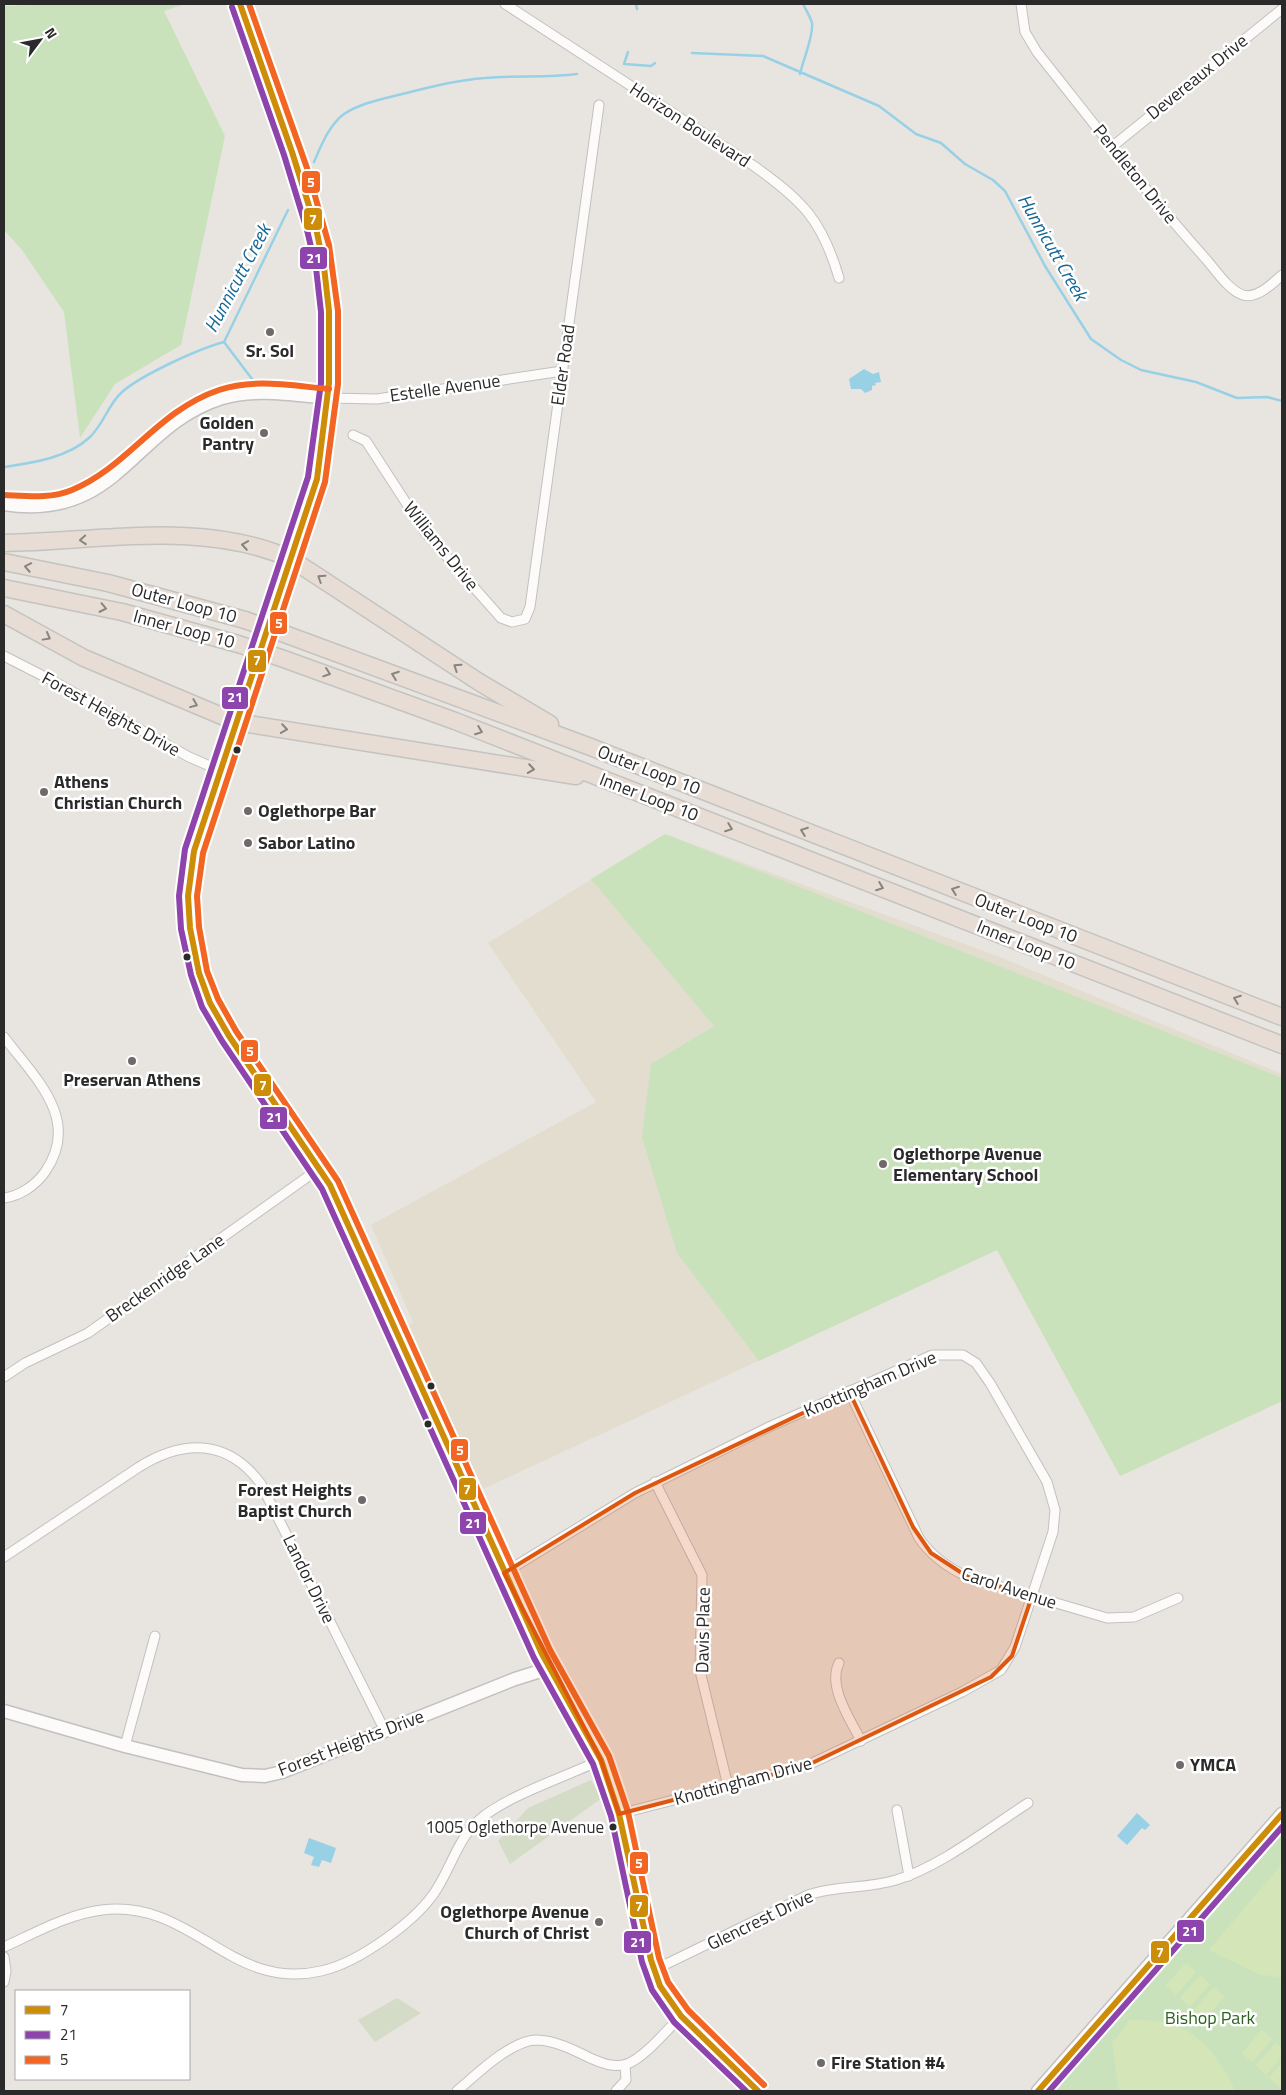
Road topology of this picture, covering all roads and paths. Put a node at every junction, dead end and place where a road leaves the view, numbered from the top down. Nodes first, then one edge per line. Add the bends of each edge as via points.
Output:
1 (240, 4) edge
2 (505, 4) edge
3 (1021, 4) edge
4 (1282, 9) edge
5 (599, 105) dead end
6 (1112, 146) junction
7 (1282, 276) edge
8 (839, 278) dead end
9 (562, 372) junction
10 (328, 398) junction
11 (353, 435) dead end
12 (4, 504) edge
13 (4, 543) edge
14 (291, 559) junction
15 (4, 562) edge
16 (4, 588) edge
17 (4, 614) edge
18 (521, 622) joint
19 (4, 656) edge
20 (236, 722) junction
21 (588, 746) junction
22 (219, 770) junction
23 (606, 781) junction
24 (1282, 1017) edge
25 (4, 1036) edge
26 (1282, 1045) edge
27 (320, 1168) junction
28 (4, 1198) edge
29 (4, 1377) edge
30 (849, 1391) junction
31 (655, 1482) junction
32 (4, 1557) edge
33 (504, 1574) junction
34 (1032, 1596) junction
35 (1178, 1598) dead end
36 (155, 1636) dead end
37 (840, 1663) dead end
38 (550, 1668) junction
39 (4, 1711) edge
40 (385, 1731) junction
41 (861, 1741) junction
42 (125, 1746) junction
43 (601, 1760) junction
44 (728, 1786) junction
45 (1028, 1803) dead end
46 (897, 1810) dead end
47 (619, 1814) junction
48 (1282, 1814) edge
49 (909, 1876) junction
50 (4, 1947) edge
51 (4, 1957) edge
52 (654, 1970) junction
53 (4, 1982) edge
54 (681, 2016) junction
55 (625, 2065) junction
56 (457, 2091) edge
57 (616, 2091) edge
58 (758, 2091) edge
59 (1038, 2091) edge

1 - 10 main road via 317,230 330,314
2 - 8 street, Horizon Boulevard via 791,193 813,218 830,248
3 - 6 street, Pendleton Drive via 1022,20 1030,43
4 - 6 street, Devereaux Drive
5 - 9 street, Elder Road
6 - 7 street, Pendleton Drive via 1234,290 1247,296 1254,294
9 - 10 street, Estelle Avenue via 376,398
9 - 18 street, Elder Road via 530,607
10 - 12 main road via 245,393 223,398 187,413 103,485 85,495 43,506
10 - 14 main road via 317,480
11 - 18 street, Williams Drive via 366,441 425,532 501,618
14 -> 13 highway via 266,548 204,538 143,536
14 - 20 main road
21 -> 14 highway via 479,682
21 -> 15 highway, Outer Loop 10, bridge via 245,620 108,583
16 -> 23 highway, Inner Loop 10, bridge via 122,612 238,644 361,685
17 -> 20 highway via 84,658
19 - 22 street, Forest Heights Drive via 190,758
20 - 22 main road
20 -> 23 highway
24 -> 21 highway, Outer Loop 10
22 - 27 main road via 198,832 190,874 189,913 193,950 204,987 219,1019
23 -> 26 highway, Inner Loop 10
25 - 28 street via 52,1102 59,1129 55,1152 44,1173 28,1188
27 - 29 street, Breckenridge Lane via 88,1333 25,1363
27 - 33 main road via 347,1221
30 - 31 street, Knottingham Drive
30 - 34 street, Carol Avenue via 913,1528 931,1554 968,1577
30 - 34 street, Knottingham Drive via 932,1355 963,1355 976,1363 1042,1474 1053,1499 1053,1532
31 - 33 street, Knottingham Drive
31 - 44 street, Davis Place via 702,1574 700,1671
32 - 40 street, Landor Drive via 139,1466 159,1456 178,1449 198,1447 228,1454 247,1467 261,1484
33 - 38 main road
34 - 35 street, Carol Avenue via 1115,1619 1134,1617
34 - 41 street, Knottingham Drive via 1015,1648 1001,1670
36 - 42 street
37 - 41 street via 835,1674 838,1689
38 - 40 main road, Forest Heights Drive
38 - 43 main road
39 - 42 main road, Forest Heights Drive
40 - 42 main road, Forest Heights Drive via 282,1772 254,1777
41 - 44 street, Knottingham Drive via 806,1766
43 - 47 main road
43 - 50 street via 502,1805 481,1818 463,1838 438,1887 421,1909 397,1930 334,1968 303,1974 259,1970 163,1917 118,1909 69,1918
44 - 47 street, Knottingham Drive
45 - 49 street, Glencrest Drive
46 - 49 street
47 - 52 main road
48 - 59 main road
49 - 52 street, Glencrest Drive via 891,1882 808,1894
51 - 53 street
52 - 54 main road via 666,1996
54 - 55 street
54 - 58 main road
55 - 56 street via 609,2065 563,2046 532,2041 502,2055
55 - 57 street via 626,2080

